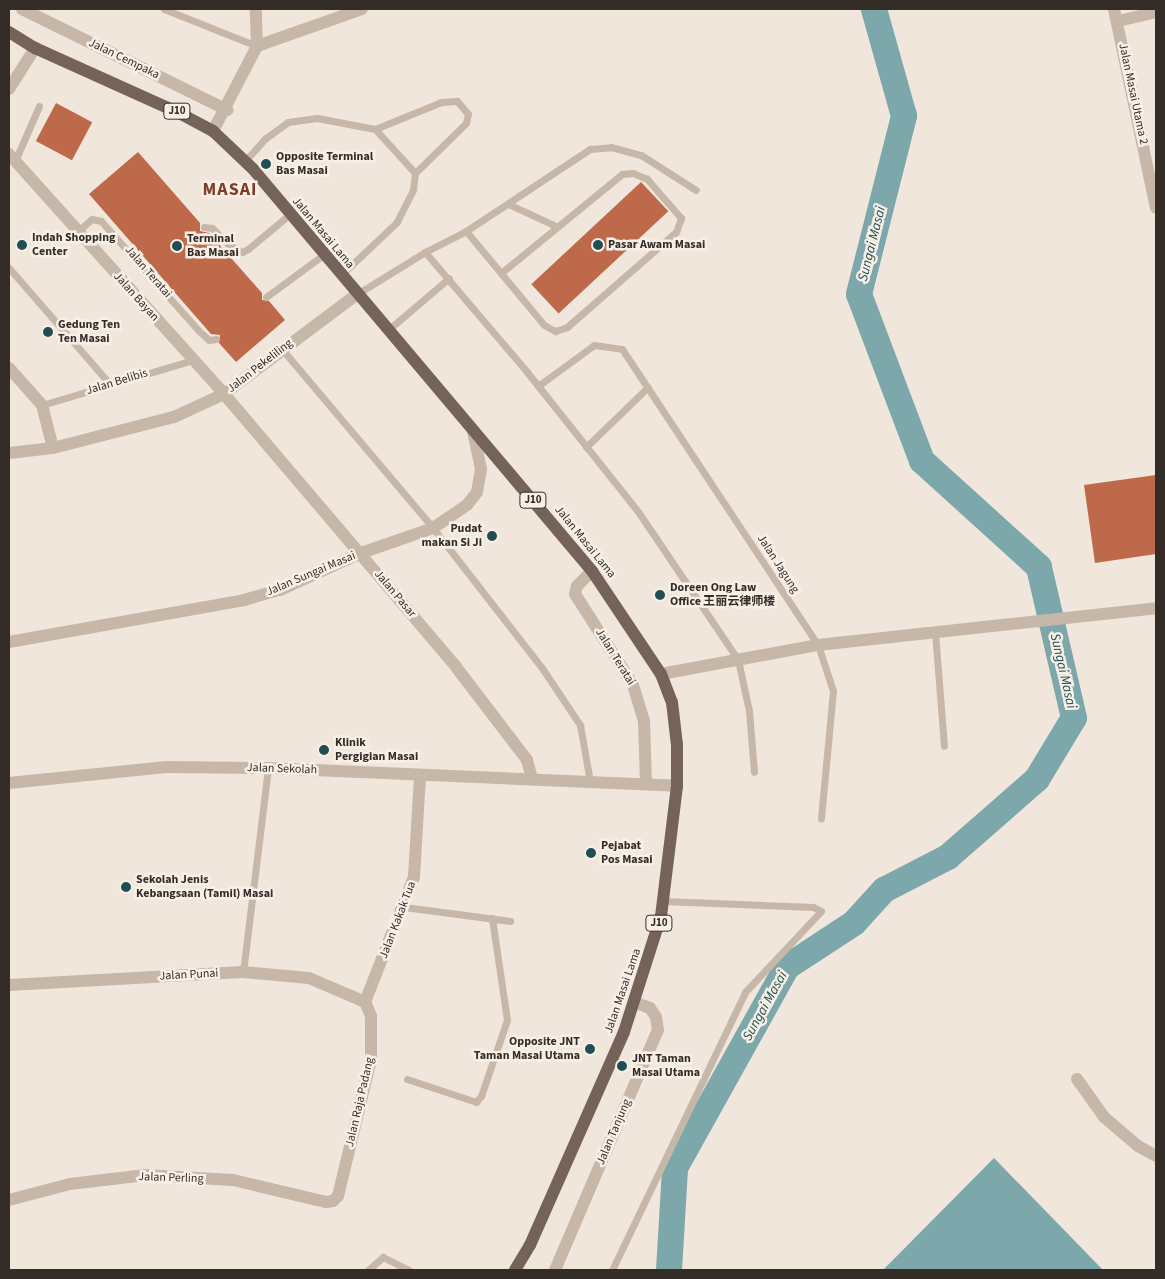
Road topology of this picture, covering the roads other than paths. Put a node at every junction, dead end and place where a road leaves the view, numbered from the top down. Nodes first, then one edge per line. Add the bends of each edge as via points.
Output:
1 (22, 9) edge
2 (164, 9) edge
3 (256, 9) edge
4 (362, 9) edge
5 (1156, 12) edge
6 (1116, 15) edge
7 (9, 32) edge
8 (257, 46) junction
9 (35, 48) junction
10 (9, 89) edge
11 (39, 106) dead end
12 (227, 110) junction
13 (375, 129) junction
14 (213, 131) junction
15 (12, 157) edge
16 (245, 161) junction
17 (415, 173) junction
18 (696, 190) dead end
19 (508, 204) junction
20 (1156, 208) edge
21 (290, 214) junction
22 (556, 226) junction
23 (204, 227) dead end
24 (78, 231) junction
25 (466, 231) junction
26 (425, 252) junction
27 (323, 255) junction
28 (9, 268) edge
29 (501, 273) junction
30 (341, 276) junction
31 (449, 278) junction
32 (357, 294) junction
33 (266, 297) dead end
34 (387, 330) junction
35 (216, 339) dead end
36 (281, 348) junction
37 (193, 360) junction
38 (9, 368) edge
39 (110, 384) junction
40 (538, 386) junction
41 (648, 387) junction
42 (224, 394) junction
43 (42, 405) junction
44 (473, 430) junction
45 (586, 447) junction
46 (53, 448) junction
47 (9, 454) edge
48 (434, 528) junction
49 (361, 553) junction
50 (592, 571) junction
51 (1156, 608) edge
52 (935, 632) junction
53 (9, 642) edge
54 (818, 645) junction
55 (738, 660) junction
56 (661, 674) junction
57 (944, 746) dead end
58 (268, 768) junction
59 (754, 772) dead end
60 (420, 775) junction
61 (532, 779) junction
62 (590, 782) junction
63 (9, 783) edge
64 (646, 784) junction
65 (677, 786) junction
66 (821, 818) dead end
67 (663, 901) junction
68 (404, 907) junction
69 (492, 918) junction
70 (510, 920) dead end
71 (243, 972) junction
72 (9, 985) edge
73 (364, 1002) junction
74 (636, 1003) junction
75 (407, 1079) dead end
76 (1078, 1079) dead end
77 (1156, 1156) edge
78 (9, 1200) edge
79 (333, 1201) joint
80 (368, 1270) edge
81 (409, 1270) edge
82 (515, 1270) edge
83 (555, 1270) edge
84 (612, 1270) edge

1 - 12 street, Jalan Cempaka
2 - 8 lane
3 - 8 street
4 - 8 street
5 - 6 street
6 - 20 street, Jalan Masai Utama 2
7 - 9 main road, Jalan Masai Lama / J10
8 - 12 street
9 - 10 street
9 - 14 main road, Jalan Masai Lama / J10
11 - 15 lane
12 - 14 street
13 - 16 lane via 317,118 288,122 266,138
13 - 17 lane
13 - 17 lane via 441,102 457,101 468,114 466,123
14 - 16 main road, Jalan Masai Lama / J10
15 - 24 street, Jalan Bayan
16 - 21 main road, Jalan Masai Lama / J10
17 - 30 lane via 414,190 397,222
18 - 19 lane via 641,155 600,147 581,153
19 - 22 lane
19 - 25 lane
21 - 23 lane via 242,252 212,228
21 - 27 main road, Jalan Masai Lama / J10
22 - 29 lane
22 - 29 lane via 617,176 627,173 647,179 681,218 676,232 561,331 544,325
24 - 35 lane, Jalan Teratai via 92,219 101,221 148,267 199,331 209,340
24 - 37 street, Jalan Bayan
25 - 26 lane
25 - 29 lane
26 - 31 lane
26 - 32 lane
27 - 30 main road, Jalan Masai Lama / J10
27 - 33 lane
28 - 39 lane
30 - 32 main road, Jalan Masai Lama / J10
31 - 34 lane
31 - 40 lane
32 - 34 main road, Jalan Masai Lama / J10
32 - 36 street, Jalan Pekeliling
34 - 44 main road, Jalan Masai Lama / J10
36 - 42 street, Jalan Pekeliling
36 - 48 lane
37 - 39 lane, Jalan Belibis
37 - 42 street, Jalan Bayan
38 - 43 street
39 - 43 lane, Jalan Belibis
40 - 41 lane, Jalan Jagung via 594,345 622,349
40 - 45 lane
41 - 45 lane
41 - 54 lane, Jalan Jagung
42 - 46 street, Jalan Pekeliling via 166,421
42 - 49 street, Jalan Pasar
43 - 46 street
44 - 48 street, Jalan Sungai Masai via 481,469 477,492 467,505
44 - 50 main road, Jalan Masai Lama / J10
45 - 55 lane via 639,513
46 - 47 street, Jalan Pekeliling
48 - 49 street, Jalan Sungai Masai
48 - 62 lane via 542,668 580,724
49 - 53 street, Jalan Sungai Masai via 280,590 244,600
49 - 61 street, Jalan Pasar via 456,667 527,760
50 - 56 main road, Jalan Masai Lama / J10
50 - 64 street, Jalan Teratai via 577,586 575,594 633,685 644,721
51 - 52 street
52 - 54 street
52 - 57 lane
54 - 55 street
54 - 66 lane, Jalan Jagung via 833,691
55 - 56 street
55 - 59 lane via 748,711
56 - 65 main road, Jalan Masai Lama / J10 via 672,702
58 - 60 street, Jalan Sekolah
58 - 63 street, Jalan Sekolah via 166,767
58 - 71 lane
60 - 61 street, Jalan Sekolah
60 - 68 street, Jalan Kakak Tua via 414,877
61 - 62 street, Jalan Sekolah
62 - 64 street, Jalan Sekolah
64 - 65 street, Jalan Sekolah
65 - 67 main road, Jalan Masai Lama / J10
67 - 74 main road, Jalan Masai Lama / J10
67 - 84 lane via 813,907 821,911 745,992
68 - 69 lane
68 - 73 street, Jalan Kakak Tua
69 - 70 lane
69 - 75 lane via 507,1020 481,1096 476,1102
71 - 72 street, Jalan Punai
71 - 73 street, Jalan Punai via 309,978
73 - 79 street, Jalan Raja Padang via 371,1016 371,1060 338,1196
74 - 82 main road, Jalan Masai Lama / J10 via 530,1245
74 - 83 street, Jalan Tanjung via 650,1008 656,1017 658,1030
76 - 77 street via 1104,1117 1138,1146
78 - 79 street, Jalan Perling via 70,1184 145,1175 233,1180
80 - 81 lane via 384,1257

